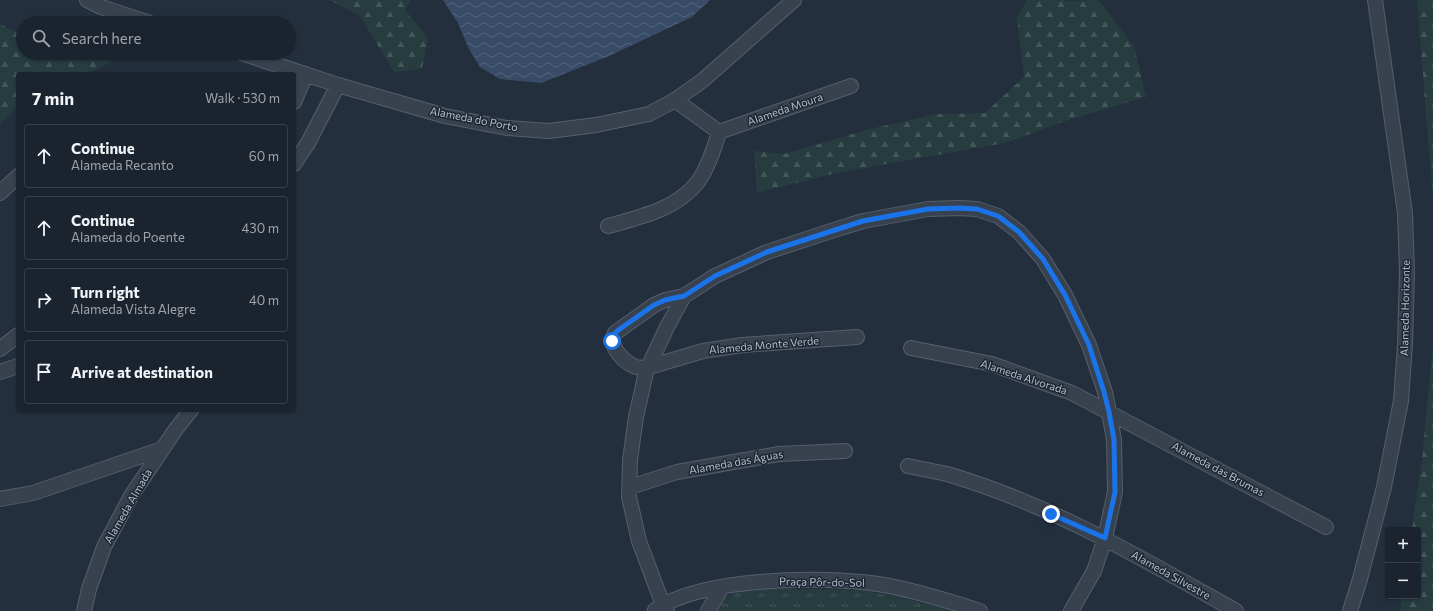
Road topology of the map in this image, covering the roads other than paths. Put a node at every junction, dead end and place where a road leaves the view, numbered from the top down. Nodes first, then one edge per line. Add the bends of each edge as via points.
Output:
1 (87, 0) edge
2 (794, 0) edge
3 (1375, 0) edge
4 (129, 16) edge
5 (263, 60) edge
6 (306, 74) junction
7 (338, 84) junction
8 (851, 86) dead end
9 (296, 97) edge
10 (675, 100) junction
11 (720, 132) junction
12 (296, 161) edge
13 (16, 178) edge
14 (0, 193) edge
15 (608, 226) dead end
16 (684, 296) junction
17 (16, 337) edge
18 (857, 337) dead end
19 (911, 348) dead end
20 (0, 349) edge
21 (16, 367) edge
22 (649, 367) junction
23 (0, 372) edge
24 (190, 412) edge
25 (1109, 412) junction
26 (162, 449) junction
27 (845, 451) dead end
28 (908, 466) dead end
29 (630, 487) junction
30 (0, 498) edge
31 (1326, 527) dead end
32 (1105, 538) junction
33 (722, 587) junction
34 (661, 609) edge
35 (973, 610) edge
36 (84, 611) edge
37 (708, 611) edge
38 (1071, 611) edge
39 (1236, 611) edge
40 (1350, 611) edge

1 - 4 street
2 - 10 street, Alameda do Porto via 702,81
3 - 40 street, Alameda Horizonte via 1405,213 1405,345 1400,401 1384,488
5 - 6 street, Alameda do Porto
6 - 7 street, Alameda do Porto
6 - 9 street
7 - 10 street, Alameda do Porto via 445,116 507,128 549,131 649,114
7 - 12 street
8 - 11 street, Alameda Moura
10 - 11 street
11 - 15 street via 698,182 685,194 666,208
13 - 14 street
16 - 22 street
16 - 22 street via 654,305 613,336 614,346 627,362 637,367
16 - 25 street via 715,276 767,252 863,221 928,209 977,209 998,216 1043,259 1065,295 1089,345
17 - 20 street
18 - 22 street, Alameda Monte Verde via 742,345 703,351
19 - 25 street, Alameda Alvorada via 992,364 1072,393
21 - 23 street
22 - 29 street via 636,417 630,460
24 - 26 street, Alameda Almada
25 - 31 street, Alameda das Brumas
25 - 32 street via 1114,440 1115,492
26 - 30 street via 33,493
26 - 36 street, Alameda Almada via 131,496 104,547
27 - 29 street, Alameda das Águas via 779,454 677,472
28 - 32 street, Alameda Silvestre via 946,474 1003,493
29 - 34 street via 629,498 639,541
32 - 38 street via 1094,571
32 - 39 street, Alameda Silvestre
33 - 34 street, Praça Pôr-do-Sol via 678,598
33 - 35 street, Praça Pôr-do-Sol via 755,582 837,580 878,584
33 - 37 street

